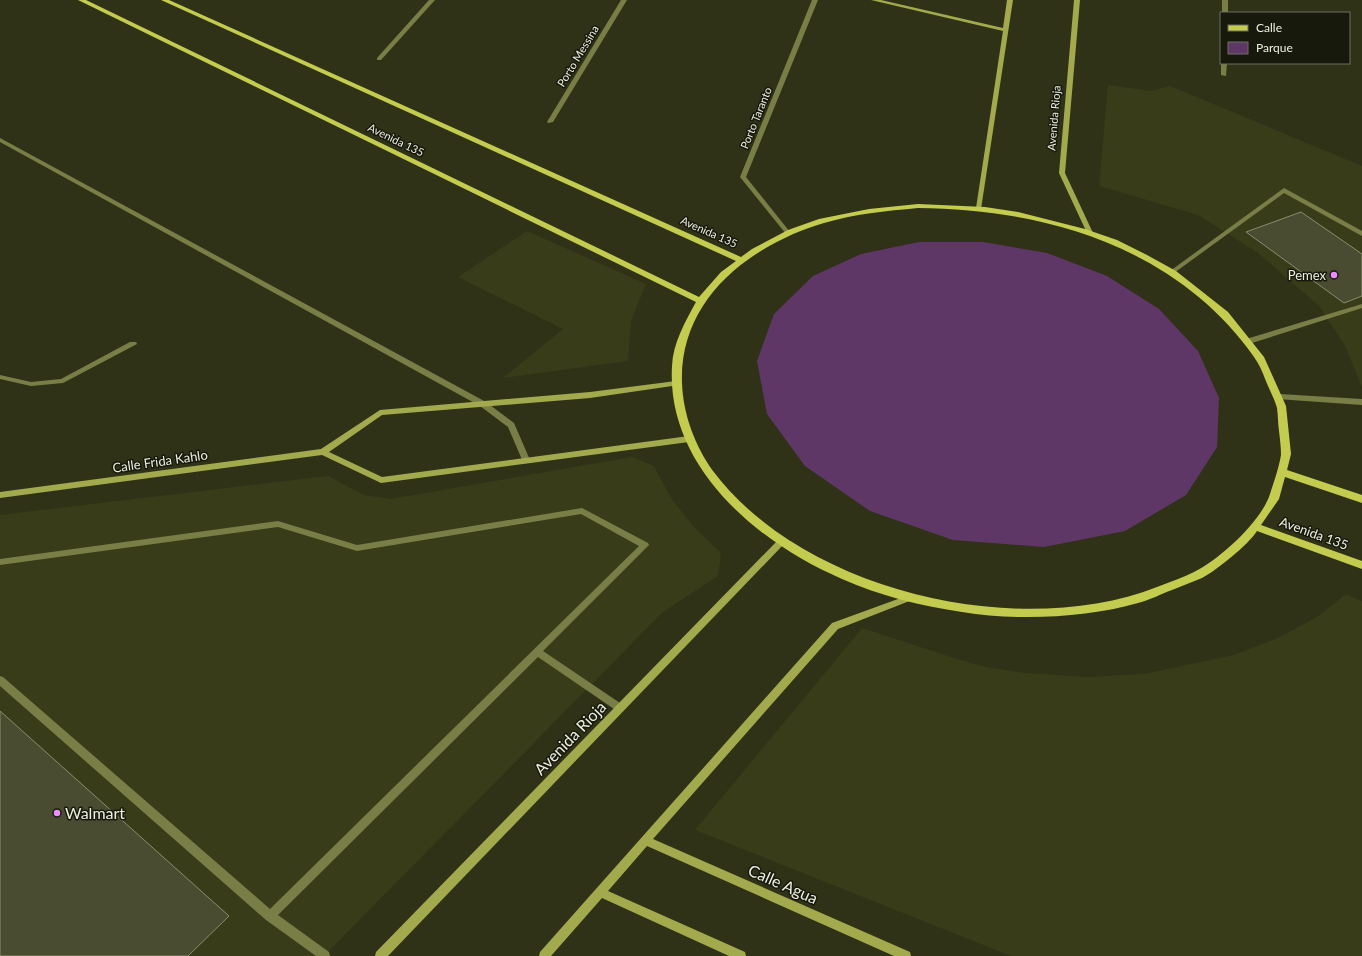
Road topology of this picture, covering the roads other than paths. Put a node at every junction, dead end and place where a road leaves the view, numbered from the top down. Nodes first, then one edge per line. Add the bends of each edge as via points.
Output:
1 (81, 0) edge
2 (164, 0) edge
3 (432, 0) edge
4 (624, 0) edge
5 (815, 0) edge
6 (874, 0) edge
7 (1010, 0) edge
8 (1077, 0) edge
9 (1225, 0) edge
10 (1225, 12) edge
11 (1006, 30) junction
12 (379, 59) dead end
13 (1224, 64) edge
14 (1224, 75) dead end
15 (550, 122) dead end
16 (0, 140) edge
17 (979, 208) junction
18 (1090, 232) junction
19 (788, 233) junction
20 (1362, 234) edge
21 (741, 260) junction
22 (1172, 272) junction
23 (700, 301) junction
24 (1362, 306) edge
25 (1250, 341) junction
26 (133, 344) dead end
27 (0, 377) edge
28 (676, 384) junction
29 (1280, 397) junction
30 (1362, 402) edge
31 (483, 404) junction
32 (689, 439) junction
33 (323, 452) junction
34 (526, 460) junction
35 (1284, 472) junction
36 (0, 495) edge
37 (1362, 499) edge
38 (1256, 527) junction
39 (782, 541) junction
40 (0, 562) edge
41 (1362, 565) edge
42 (909, 598) junction
43 (537, 652) junction
44 (0, 680) edge
45 (620, 708) junction
46 (646, 841) junction
47 (601, 892) junction
48 (270, 916) junction
49 (325, 956) edge
50 (380, 956) edge
51 (544, 956) edge
52 (741, 956) edge
53 (906, 956) edge

1 - 23 main road, Avenida 135
2 - 21 main road, Avenida 135
3 - 12 street
4 - 15 street, Porto Messina
5 - 19 street, Porto Taranto via 743,177
6 - 11 main road
7 - 11 main road
8 - 18 main road, Avenida Rioja via 1062,174
9 - 10 street
11 - 17 main road
13 - 14 street
16 - 31 street
17 - 18 main road via 1035,217
17 - 19 main road via 938,206 878,209 841,216
18 - 22 main road via 1146,257
19 - 21 main road
20 - 22 street via 1284,190
21 - 23 main road via 718,279
22 - 25 main road via 1222,311
23 - 28 main road via 691,316 679,348
24 - 25 street
25 - 29 main road via 1269,372
26 - 27 street via 62,381 31,384
28 - 31 main road via 590,395
28 - 32 main road via 678,402
29 - 30 street
29 - 35 main road via 1287,439
31 - 33 main road via 380,413
31 - 34 street via 511,426
32 - 34 main road
32 - 39 main road via 710,474 725,492
33 - 34 main road via 381,480
33 - 36 main road, Calle Frida Kahlo
35 - 37 main road
35 - 38 main road via 1277,491
38 - 41 main road, Avenida 135
38 - 42 main road via 1226,556 1187,580 1114,605 1028,614 968,610
39 - 42 main road via 810,559 841,574
39 - 45 main road, Avenida Rioja
40 - 43 street via 278,524 357,548 582,511 645,546
42 - 46 main road via 835,626
43 - 45 street
43 - 48 street
44 - 48 street
45 - 50 main road, Avenida Rioja
46 - 47 main road
46 - 53 main road, Calle Agua
47 - 51 main road
47 - 52 main road
48 - 49 street

